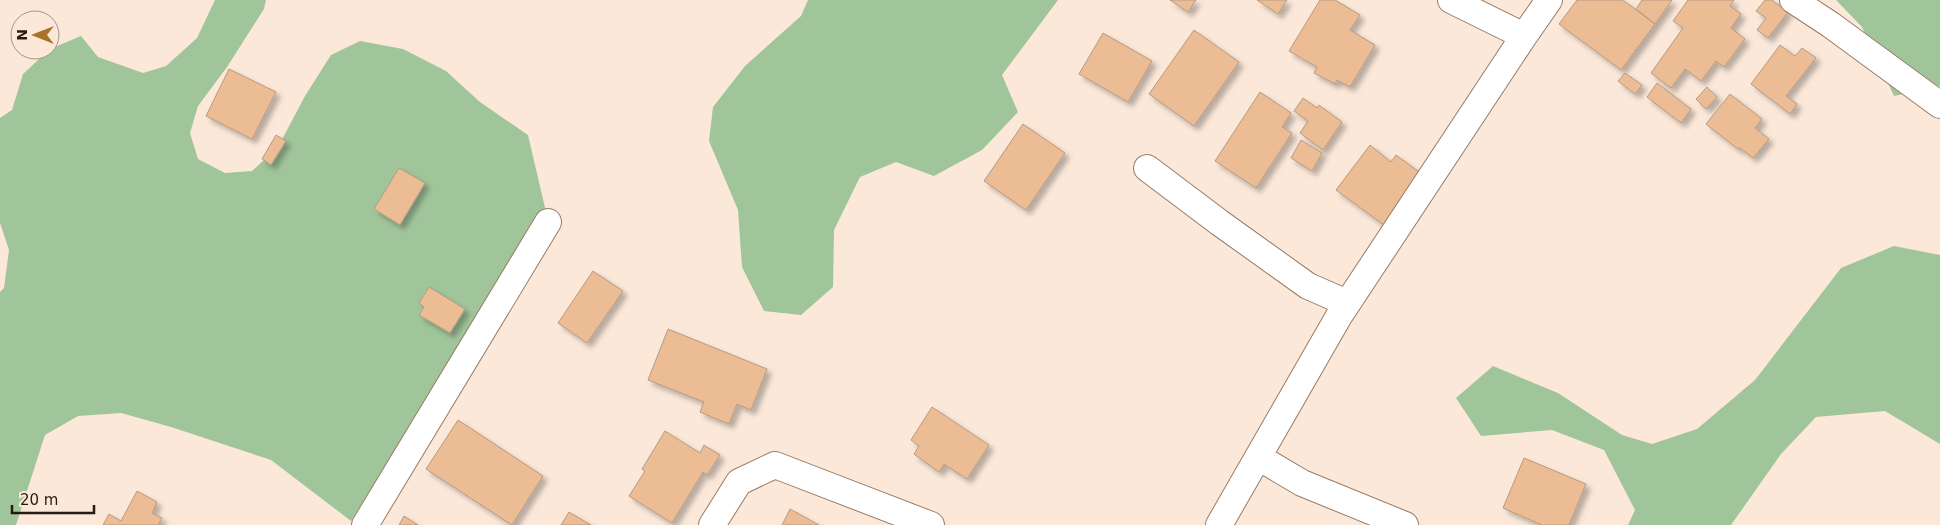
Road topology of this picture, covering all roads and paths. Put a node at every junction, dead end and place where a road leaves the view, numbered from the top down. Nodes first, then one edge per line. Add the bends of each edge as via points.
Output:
1 (1451, 0) edge
2 (1549, 0) edge
3 (1794, 0) edge
4 (1524, 36) junction
5 (1940, 105) edge
6 (1147, 168) dead end
7 (548, 222) dead end
8 (1347, 303) junction
9 (1258, 457) junction
10 (364, 525) edge
11 (712, 525) edge
12 (931, 525) edge
13 (1219, 525) edge
14 (1405, 525) edge

1 - 4 street
2 - 4 street
3 - 5 street
4 - 8 street
6 - 8 street via 1308,286
7 - 10 street
8 - 9 street
9 - 13 street
9 - 14 street via 1302,483
11 - 12 street via 739,482 775,465

